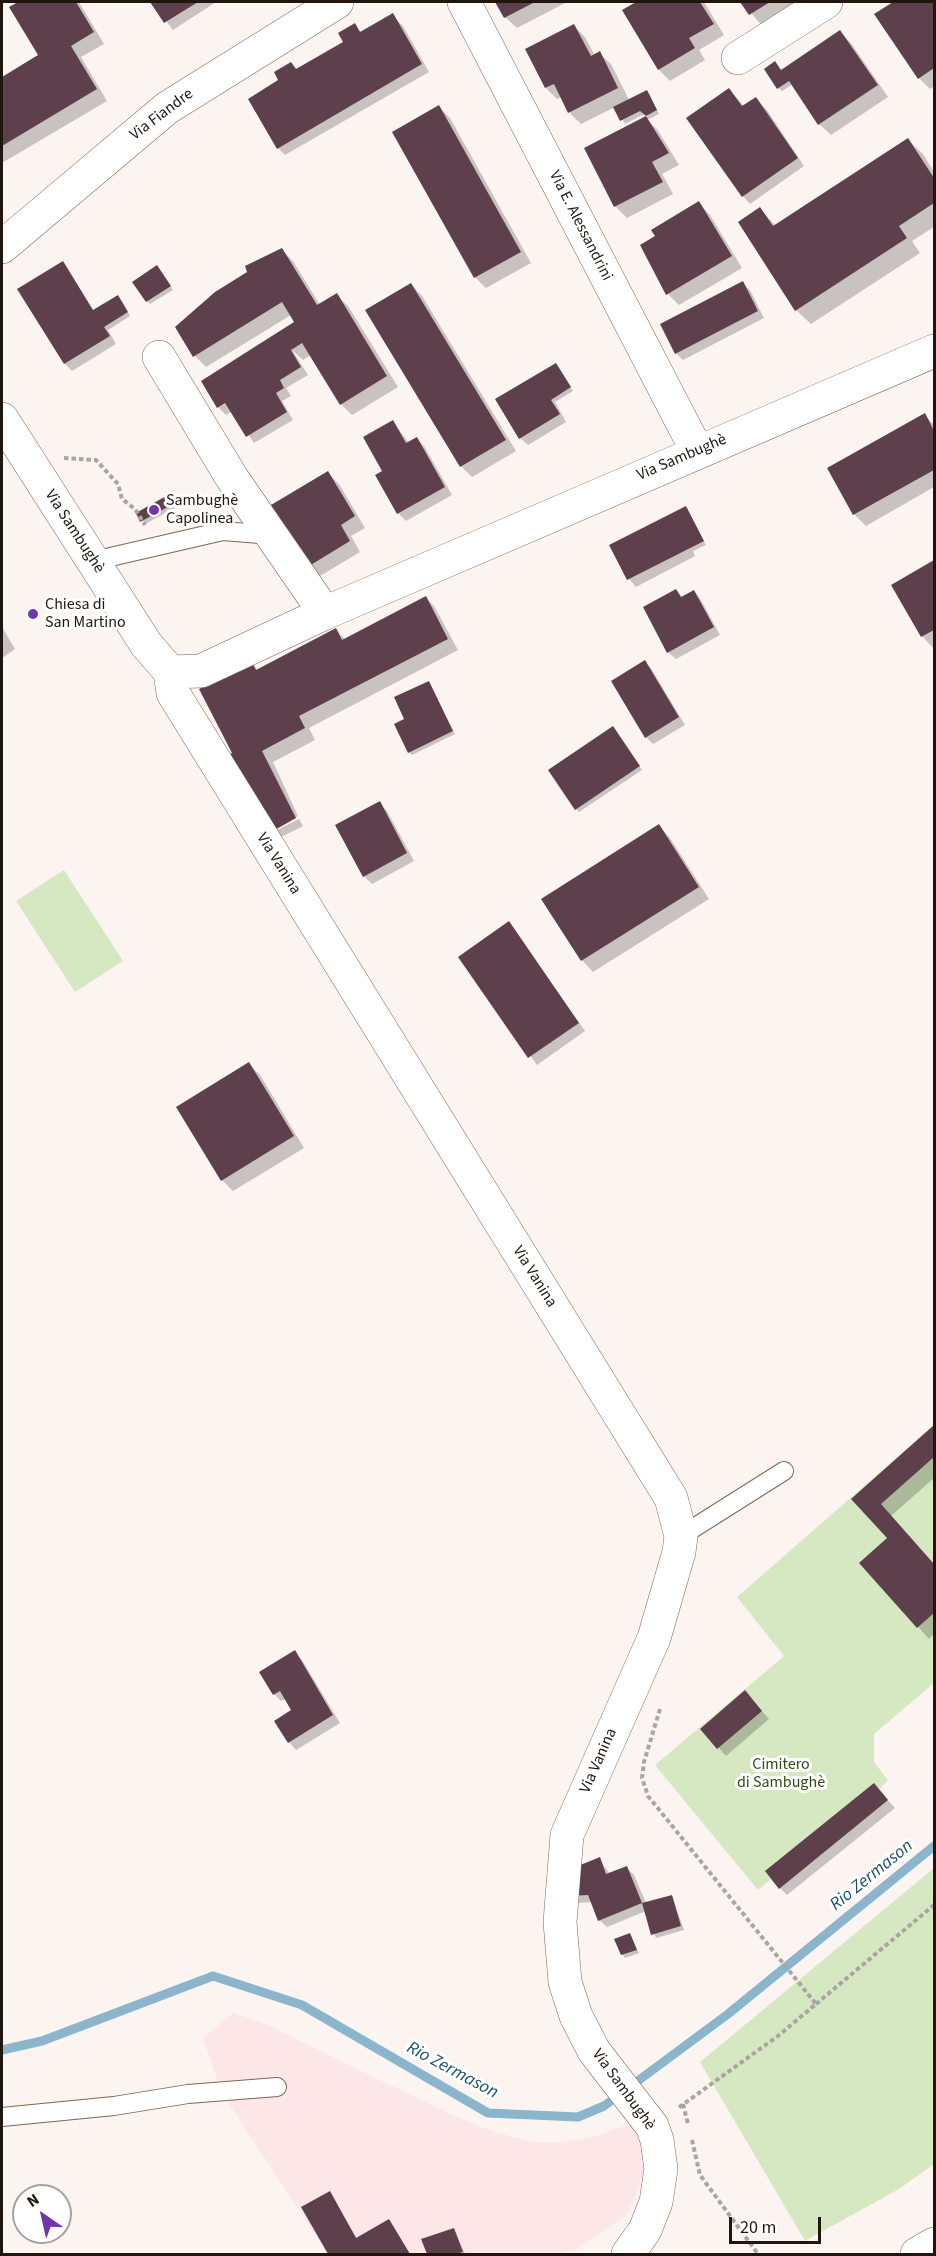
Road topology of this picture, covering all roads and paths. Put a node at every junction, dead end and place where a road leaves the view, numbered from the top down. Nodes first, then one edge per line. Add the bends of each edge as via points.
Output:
1 (337, 2) edge
2 (464, 2) edge
3 (826, 2) edge
4 (738, 58) dead end
5 (2, 247) edge
6 (934, 351) edge
7 (159, 357) dead end
8 (11, 442) edge
9 (697, 452) junction
10 (147, 527) dead end
11 (272, 535) junction
12 (93, 561) junction
13 (325, 613) junction
14 (170, 672) junction
15 (784, 1471) dead end
16 (681, 1536) junction
17 (661, 1705) dead end
18 (934, 1905) edge
19 (560, 1922) joint
20 (816, 2004) junction
21 (277, 2087) dead end
22 (683, 2104) junction
23 (2, 2117) edge
24 (646, 2118) junction
25 (934, 2244) edge
26 (628, 2254) edge
27 (758, 2254) edge
28 (918, 2254) edge

1 - 5 street, Via Fiandre via 167,108
2 - 9 street, Via E. Alessandrini
3 - 4 street
6 - 9 street, Via Sambughè
7 - 11 street via 232,478
8 - 10 path via 96,460
8 - 12 street, Via Sambughè
9 - 13 street, Via Sambughè
11 - 12 lane via 223,531
11 - 13 street
12 - 14 street, Via Sambughè via 146,644
13 - 14 street, Via Sambughè via 201,671
14 - 16 street, Via Vanina via 173,693 671,1498
15 - 16 lane
16 - 19 street, Via Vanina via 654,1638 567,1835
17 - 20 path via 644,1762 642,1778 648,1796
18 - 20 path
19 - 24 street, Via Sambughè via 565,1982 576,2016 594,2051
20 - 22 path
21 - 23 lane
22 - 24 path
22 - 27 path via 700,2175
24 - 26 street, Via Sambughè via 660,2155 660,2182 652,2216
25 - 28 street

